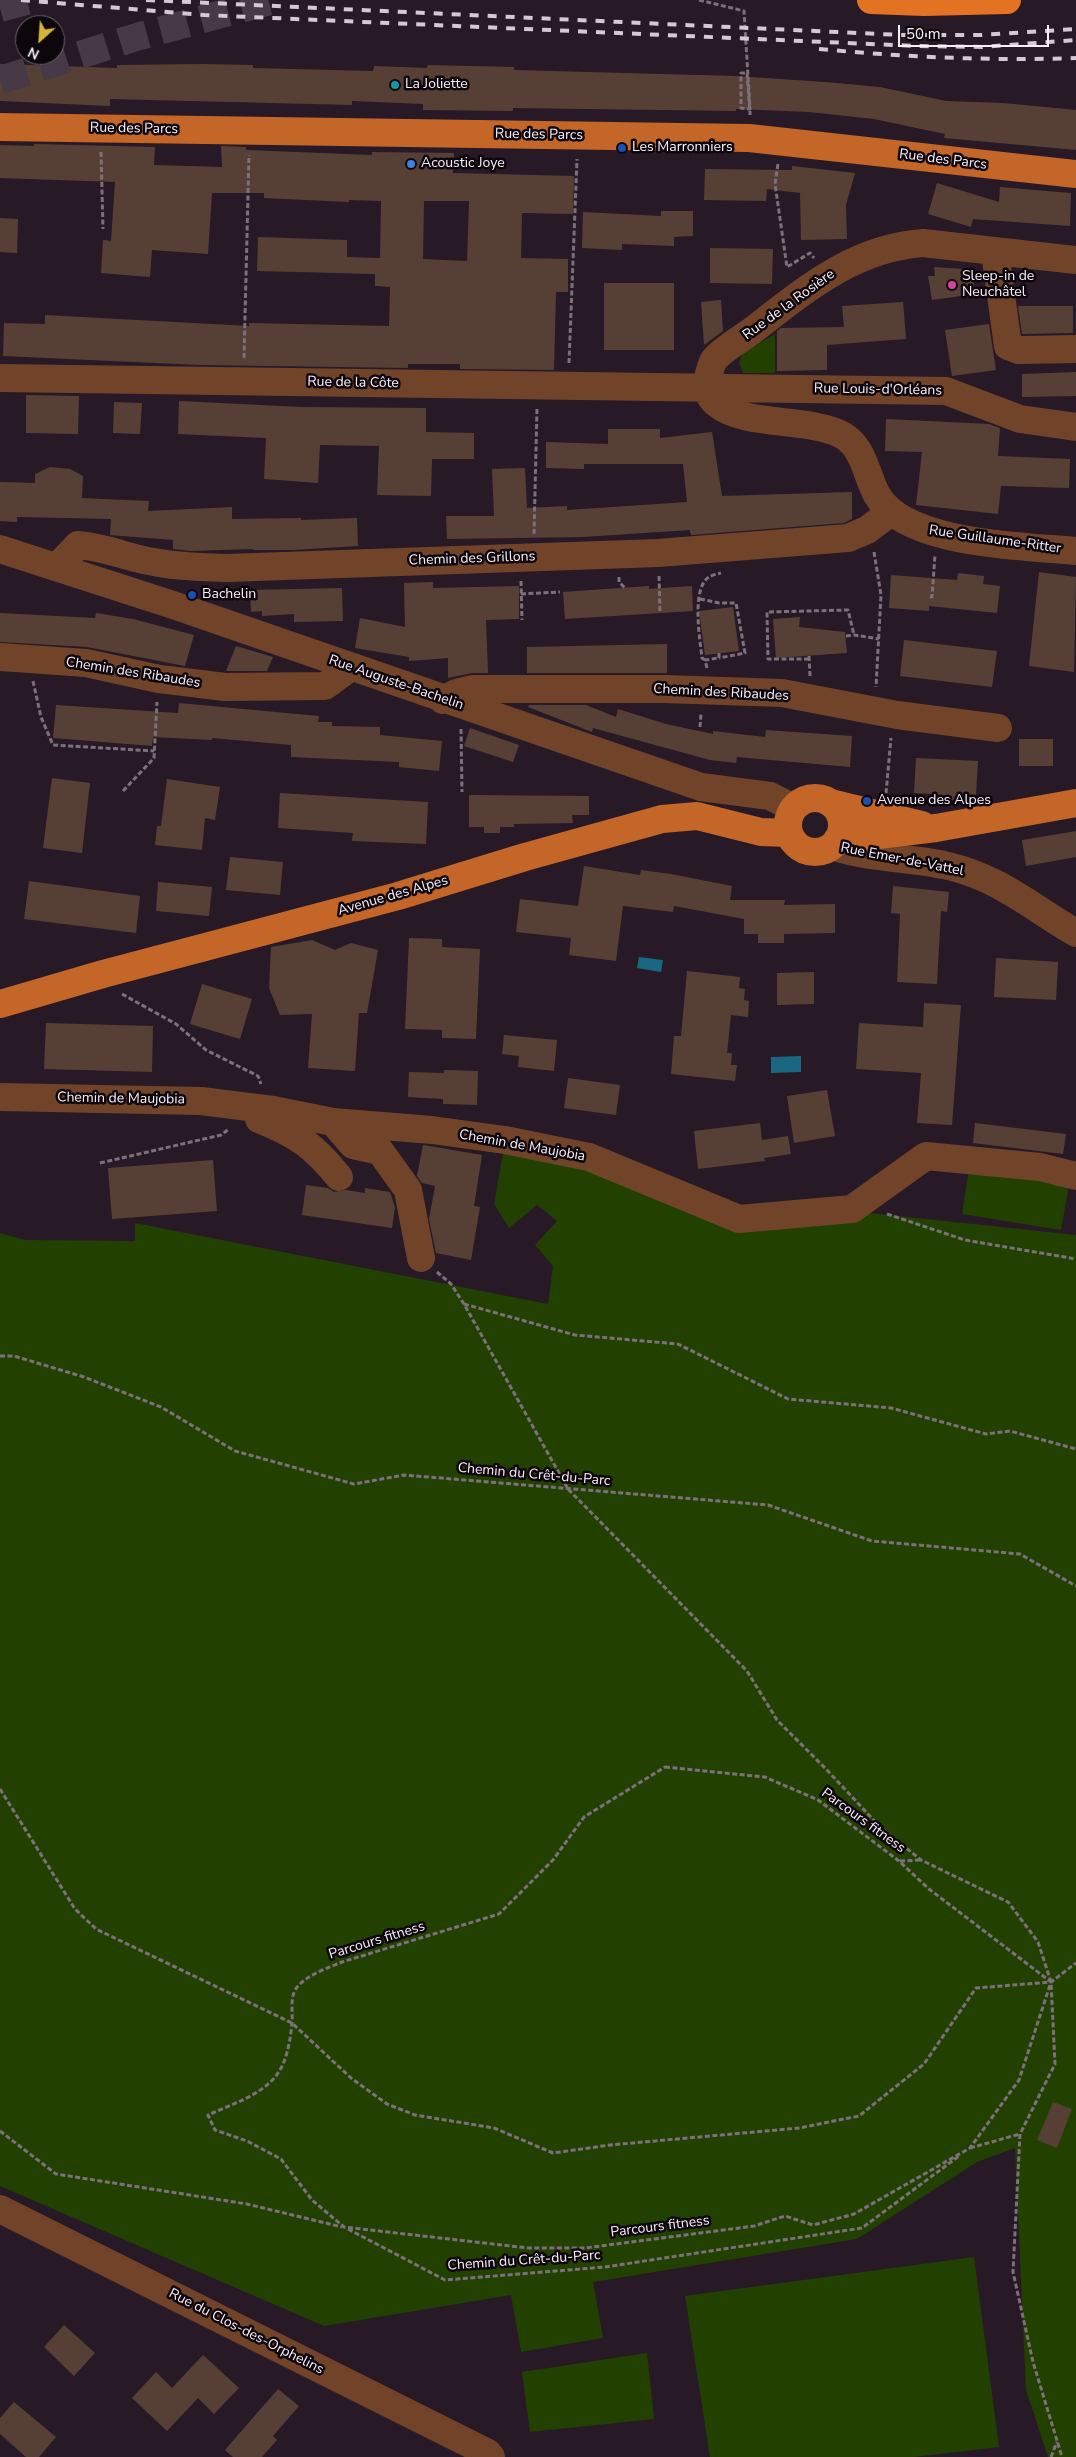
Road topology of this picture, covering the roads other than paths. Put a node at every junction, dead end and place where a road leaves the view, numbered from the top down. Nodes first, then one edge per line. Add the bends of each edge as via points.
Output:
1 (871, 0) edge
2 (1007, 0) edge
3 (0, 127) edge
4 (1076, 174) edge
5 (995, 252) junction
6 (1076, 260) edge
7 (1076, 349) edge
8 (0, 378) edge
9 (706, 389) junction
10 (1076, 427) edge
11 (891, 512) junction
12 (0, 549) edge
13 (1076, 550) edge
14 (57, 567) junction
15 (0, 657) edge
16 (351, 667) junction
17 (452, 703) junction
18 (998, 728) dead end
19 (831, 803) junction
20 (1076, 803) edge
21 (791, 820) junction
22 (936, 828) junction
23 (834, 843) junction
24 (1076, 933) edge
25 (0, 1004) edge
26 (0, 1097) edge
27 (256, 1110) junction
28 (333, 1122) junction
29 (1076, 1176) edge
30 (339, 1177) dead end
31 (421, 1258) road end
32 (0, 2209) edge
33 (491, 2457) edge

1 - 2 highway
3 - 4 main road, Rue des Parcs via 748,138
5 - 6 street, Rue de la Rosière
5 - 7 street via 1008,346 1019,350
5 - 9 street, Rue de la Rosière via 923,243 876,251 813,284 714,360
8 - 9 street, Rue de la Côte
9 - 10 street, Rue Louis-d'Orléans via 946,390 1020,419
9 - 11 street, Rue Guillaume-Ritter via 716,404 739,414 840,433 853,443 878,496
11 - 13 street, Rue Guillaume-Ritter via 920,529 937,533 1020,546
11 - 14 street, Chemin des Grillons via 868,530 848,538 720,549 227,568 152,562 99,547 78,545
12 - 14 street, Rue Auguste-Bachelin
14 - 16 street, Rue Auguste-Bachelin
15 - 16 street, Chemin des Ribaudes via 86,663 158,679 225,687 325,686
16 - 17 street, Rue Auguste-Bachelin
17 - 18 street, Chemin des Ribaudes via 456,693 472,689 782,693 885,713
17 - 21 street, Rue Auguste-Bachelin via 701,788 770,796
19 - 21 main road via 807,798
19 - 22 main road
19 - 23 main road via 841,816 841,833
20 - 22 main road
21 - 23 main road via 792,841 807,851 815,852
21 - 25 main road, Avenue des Alpes via 761,832 697,816 662,819 398,896
22 - 23 main road
23 - 24 street, Rue Emer-de-Vattel via 853,854 948,866 989,878
26 - 27 street, Chemin de Maujobia via 201,1101
27 - 28 street, Chemin de Maujobia
27 - 30 street via 260,1120 307,1142
28 - 29 street, Chemin de Maujobia via 432,1130 505,1140 589,1157 739,1219 852,1209 926,1156 1040,1167
28 - 31 street via 353,1145 380,1151 408,1190
32 - 33 street, Rue du Clos-des-Orphelins

